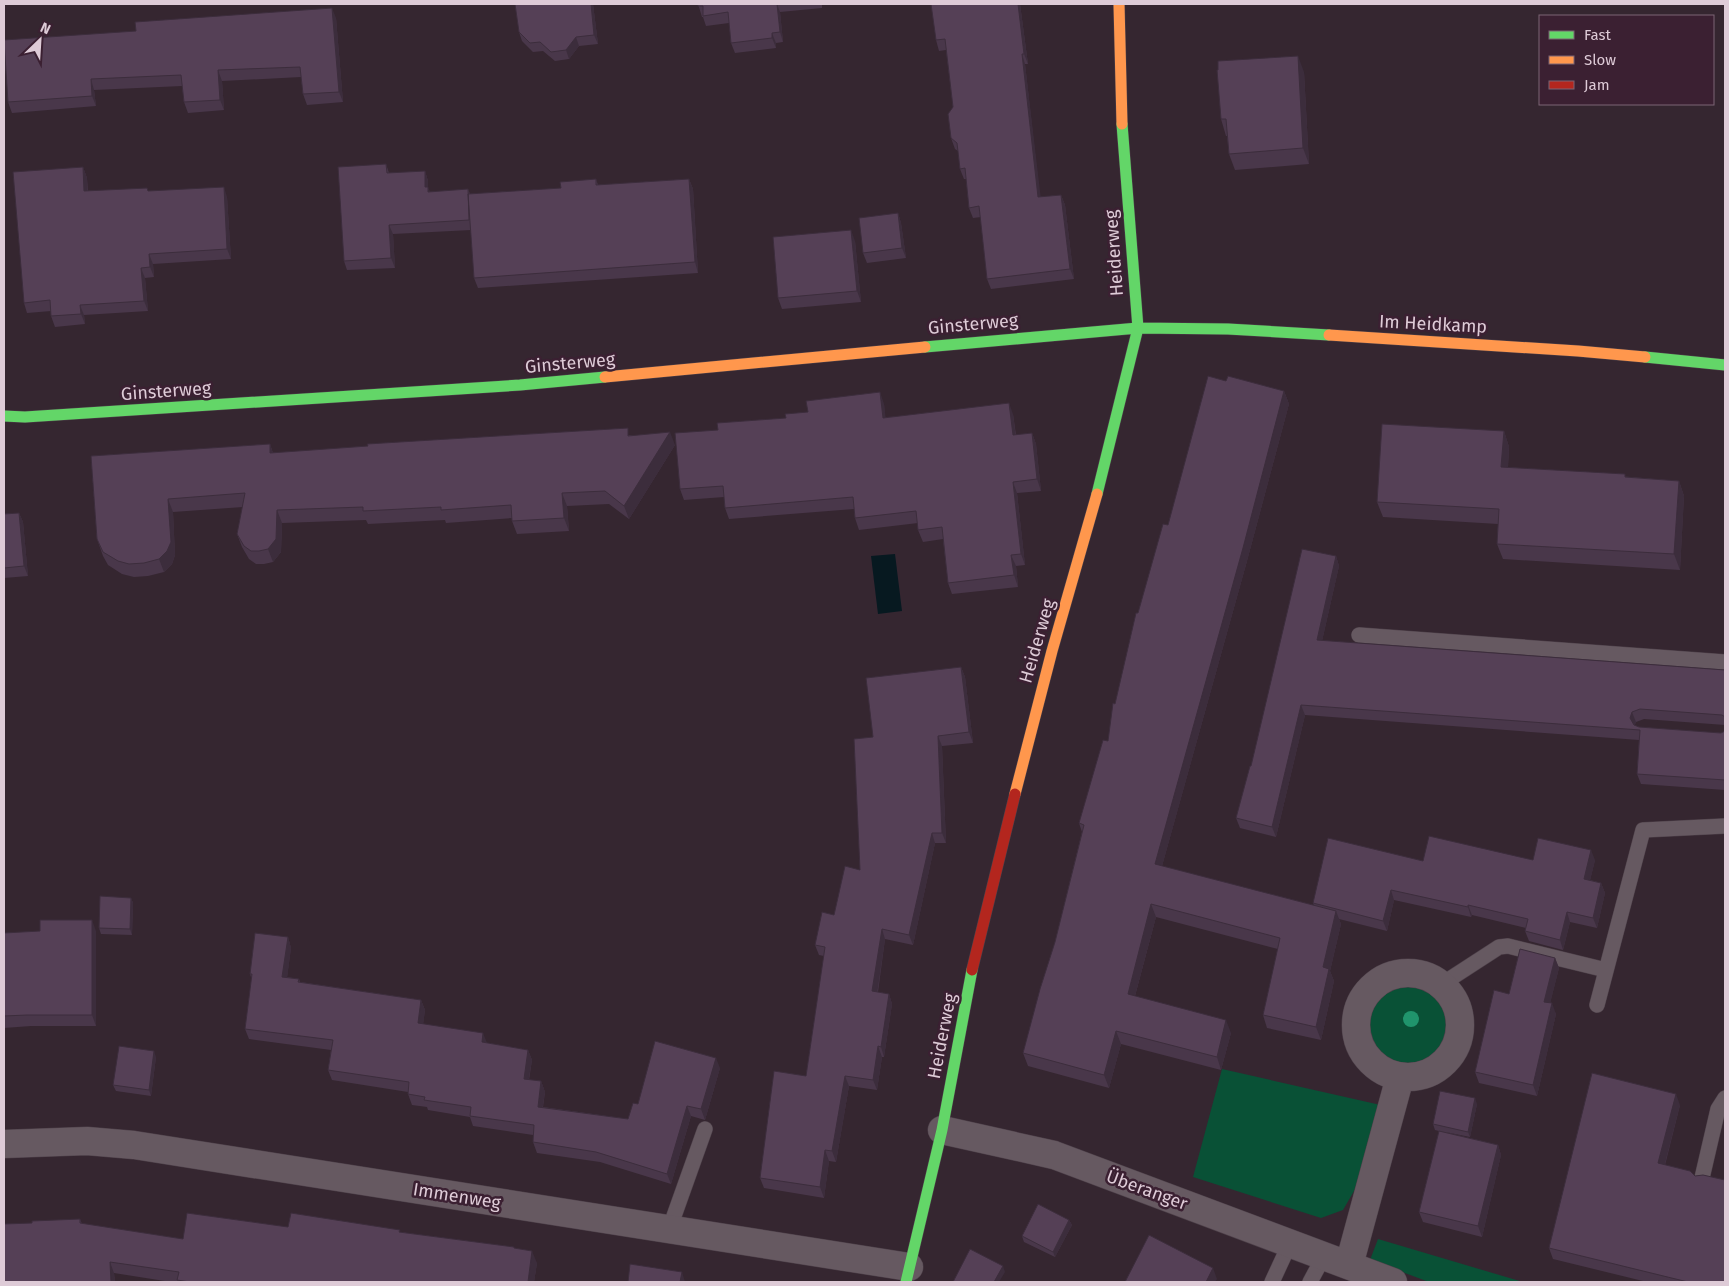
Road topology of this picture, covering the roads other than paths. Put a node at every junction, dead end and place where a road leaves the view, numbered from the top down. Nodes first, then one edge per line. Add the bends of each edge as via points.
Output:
1 (1119, 4) edge
2 (1138, 328) junction
3 (1725, 365) edge
4 (4, 416) edge
5 (1359, 635) dead end
6 (1725, 662) edge
7 (1725, 826) edge
8 (1606, 970) junction
9 (1442, 984) junction
10 (1597, 1005) dead end
11 (1400, 1077) junction
12 (1725, 1098) edge
13 (705, 1129) dead end
14 (942, 1130) junction
15 (4, 1144) edge
16 (1702, 1178) edge
17 (669, 1230) junction
18 (1290, 1243) junction
19 (1324, 1256) junction
20 (1349, 1266) junction
21 (907, 1275) edge
22 (1272, 1282) edge
23 (1310, 1282) edge
24 (1393, 1282) edge

1 - 2 street, Heiderweg via 1121,114
2 - 3 street, Im Heidkamp via 1228,329 1559,350
2 - 4 street, Ginsterweg via 520,385
2 - 14 street, Heiderweg via 976,950
5 - 6 lane
7 - 8 lane via 1643,830
8 - 9 lane via 1508,946 1499,947
8 - 10 lane
9 - 11 street via 1460,1013 1461,1030 1456,1047 1447,1061 1433,1072 1417,1077
9 - 11 street via 1425,975 1406,972 1387,977 1371,988 1360,1003 1356,1022 1358,1041 1367,1058 1381,1071
11 - 20 street
12 - 16 lane via 1718,1109
13 - 17 lane
14 - 18 street, Überanger via 1054,1155
14 - 21 street, Heiderweg
15 - 17 street, Immenweg via 87,1141 134,1145
17 - 21 street, Immenweg
18 - 19 street, Überanger
18 - 22 lane
19 - 20 street, Überanger
19 - 23 lane
20 - 24 street, Überanger

